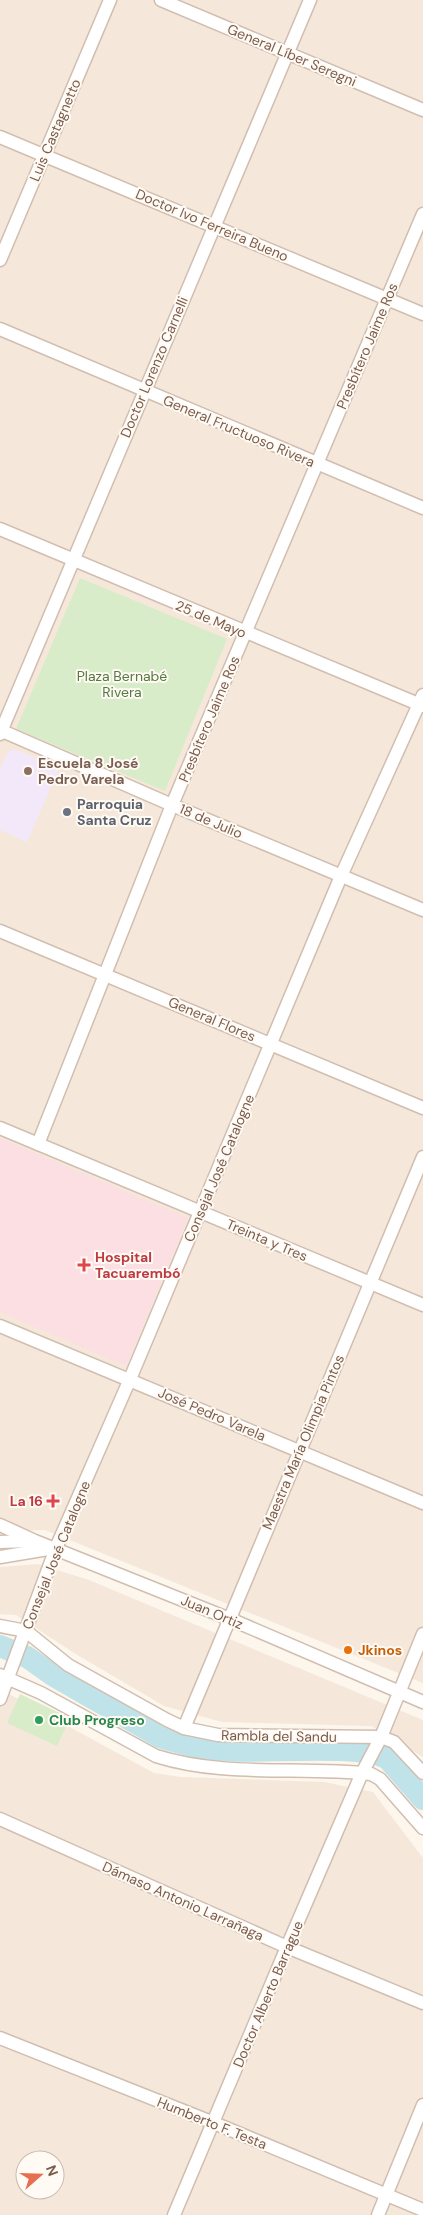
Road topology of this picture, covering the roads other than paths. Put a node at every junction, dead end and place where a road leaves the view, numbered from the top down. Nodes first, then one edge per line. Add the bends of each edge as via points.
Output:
1 (110, 0) edge
2 (161, 0) edge
3 (310, 0) edge
4 (288, 54) junction
5 (423, 110) edge
6 (0, 137) edge
7 (44, 155) junction
8 (423, 214) edge
9 (214, 226) junction
10 (0, 260) edge
11 (387, 299) junction
12 (423, 314) edge
13 (0, 329) edge
14 (144, 390) junction
15 (318, 464) junction
16 (423, 508) edge
17 (0, 529) edge
18 (72, 560) junction
19 (246, 634) junction
20 (422, 702) edge
21 (0, 731) edge
22 (172, 805) junction
23 (341, 876) junction
24 (423, 910) edge
25 (0, 931) edge
26 (106, 975) junction
27 (272, 1044) junction
28 (423, 1108) edge
29 (0, 1128) edge
30 (38, 1144) junction
31 (423, 1157) edge
32 (200, 1212) junction
33 (370, 1283) junction
34 (423, 1305) edge
35 (0, 1326) edge
36 (130, 1379) junction
37 (300, 1451) junction
38 (423, 1503) edge
39 (0, 1525) edge
40 (35, 1541) junction
41 (0, 1542) edge
42 (56, 1548) junction
43 (0, 1557) edge
44 (230, 1619) junction
45 (0, 1626) edge
46 (25, 1634) junction
47 (423, 1634) edge
48 (6, 1675) edge
49 (399, 1692) junction
50 (0, 1699) edge
51 (423, 1702) edge
52 (184, 1728) junction
53 (378, 1742) junction
54 (365, 1768) junction
55 (423, 1774) edge
56 (0, 1819) edge
57 (423, 1828) edge
58 (287, 1946) junction
59 (423, 2003) edge
60 (0, 2038) edge
61 (423, 2105) edge
62 (214, 2123) junction
63 (388, 2194) junction
64 (423, 2210) edge
65 (174, 2215) edge
66 (378, 2215) edge

1 - 7 street, Luis Castagnetto
2 - 4 street, General Líber Seregni
3 - 4 street, Doctor Lorenzo Carnelli
4 - 5 street, General Líber Seregni
4 - 9 street, Doctor Lorenzo Carnelli
6 - 7 street, Doctor Ivo Ferreira Bueno
7 - 9 street, Doctor Ivo Ferreira Bueno
7 - 10 street, Luis Castagnetto
8 - 11 street, Presbítero Jaime Ros
9 - 11 street, Doctor Ivo Ferreira Bueno
9 - 14 street, Doctor Lorenzo Carnelli
11 - 12 street, Doctor Ivo Ferreira Bueno
11 - 15 street, Presbítero Jaime Ros
13 - 14 street, General Fructuoso Rivera
14 - 15 street, General Fructuoso Rivera
14 - 18 street, Doctor Lorenzo Carnelli
15 - 16 street, General Fructuoso Rivera
15 - 19 street, Presbítero Jaime Ros
17 - 18 street, 25 de Mayo
18 - 19 street, 25 de Mayo
18 - 21 street, Doctor Lorenzo Carnelli
19 - 20 street, 25 de Mayo
19 - 22 street, Presbítero Jaime Ros
20 - 23 street, Consejal José Catalogne
21 - 22 street, 18 de Julio
22 - 23 street, 18 de Julio
22 - 26 street, Presbítero Jaime Ros
23 - 24 street, 18 de Julio
23 - 27 street, Consejal José Catalogne
25 - 26 street, General Flores
26 - 27 street, General Flores
26 - 30 street, Presbítero Jaime Ros
27 - 28 street, General Flores
27 - 32 street, Consejal José Catalogne
29 - 30 street, Treinta y Tres
30 - 32 street, Treinta y Tres
31 - 33 street, Maestra María Olimpia Pintos
32 - 33 street, Treinta y Tres
32 - 36 street, Consejal José Catalogne
33 - 34 street, Treinta y Tres
33 - 37 street, Maestra María Olimpia Pintos
35 - 36 street, José Pedro Varela
36 - 37 street, José Pedro Varela
36 - 42 street, Consejal José Catalogne
37 - 38 street, José Pedro Varela
37 - 44 street, Maestra María Olimpia Pintos
39 - 40 street, Juan Ortiz
40 - 41 street
40 - 42 street, Juan Ortiz
42 - 43 street
42 - 44 street, Juan Ortiz
42 - 46 street, Consejal José Catalogne
44 - 49 street, Juan Ortiz
44 - 52 street, Maestra María Olimpia Pintos
45 - 46 street, Rambla del Sandu
46 - 48 street, Consejal José Catalogne
46 - 52 street, Rambla del Sandu via 68,1665
47 - 49 street, Doctor Alberto Barrague
48 - 50 street, Consejal José Catalogne
48 - 54 street via 156,1756 171,1760 221,1769
49 - 51 street, Juan Ortiz
49 - 53 street, Doctor Alberto Barrague
52 - 53 street, Rambla del Sandu via 218,1736
53 - 54 street, Doctor Alberto Barrague
53 - 55 street via 394,1742
54 - 57 street via 380,1779
54 - 58 street, Doctor Alberto Barrague
56 - 58 street, Dámaso Antonio Larrañaga
58 - 59 street, Dámaso Antonio Larrañaga
58 - 62 street, Doctor Alberto Barrague
60 - 62 street, Humberto F. Testa
61 - 63 street
62 - 63 street, Humberto F. Testa
62 - 65 street, Doctor Alberto Barrague
63 - 64 street, Humberto F. Testa
63 - 66 street

